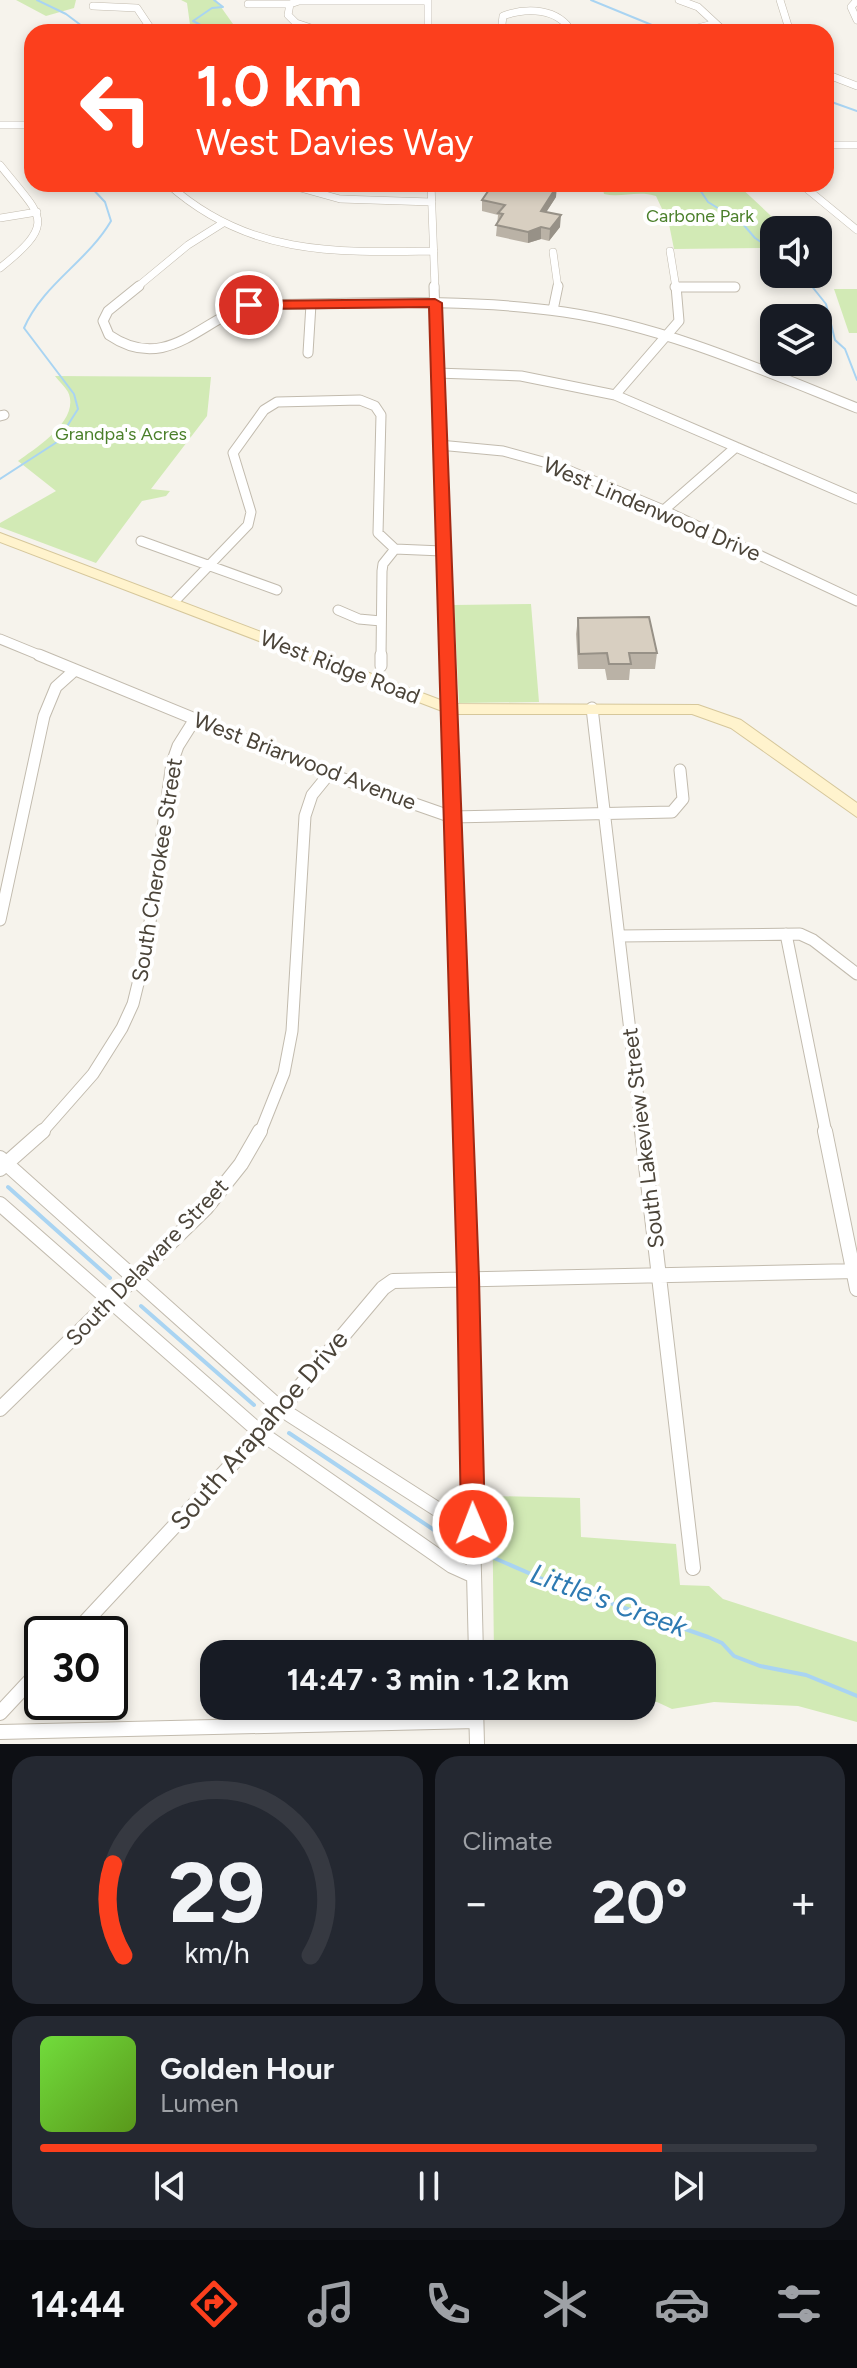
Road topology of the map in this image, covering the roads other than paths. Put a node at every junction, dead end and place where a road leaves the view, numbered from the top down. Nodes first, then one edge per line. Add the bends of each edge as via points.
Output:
1 (428, 0) edge
2 (679, 0) edge
3 (780, 0) edge
4 (857, 0) edge
5 (248, 4) dead end
6 (290, 4) junction
7 (93, 6) dead end
8 (857, 20) edge
9 (148, 24) edge
10 (301, 24) edge
11 (428, 24) edge
12 (502, 24) edge
13 (569, 24) edge
14 (713, 24) edge
15 (788, 24) edge
16 (834, 76) edge
17 (855, 83) edge
18 (0, 125) edge
19 (24, 125) edge
20 (834, 145) edge
21 (857, 145) edge
22 (1, 168) edge
23 (177, 192) edge
24 (315, 192) edge
25 (431, 192) edge
26 (811, 192) edge
27 (432, 202) junction
28 (37, 212) junction
29 (0, 218) edge
30 (223, 223) junction
31 (856, 229) edge
32 (434, 251) junction
33 (670, 251) dead end
34 (553, 252) dead end
35 (0, 268) edge
36 (675, 287) junction
37 (735, 287) dead end
38 (435, 303) junction
39 (311, 304) junction
40 (553, 310) junction
41 (666, 333) junction
42 (308, 353) dead end
43 (436, 373) junction
44 (615, 395) junction
45 (857, 408) edge
46 (439, 445) junction
47 (736, 447) junction
48 (857, 499) edge
49 (664, 510) junction
50 (0, 537) edge
51 (141, 541) dead end
52 (395, 549) junction
53 (442, 551) junction
54 (208, 566) junction
55 (277, 590) dead end
56 (857, 601) edge
57 (174, 602) junction
58 (338, 610) dead end
59 (381, 621) junction
60 (0, 639) edge
61 (381, 666) dead end
62 (75, 670) junction
63 (592, 708) junction
64 (450, 709) junction
65 (195, 719) junction
66 (680, 770) dead end
67 (329, 774) junction
68 (857, 811) edge
69 (606, 814) junction
70 (452, 817) junction
71 (0, 920) edge
72 (786, 934) junction
73 (619, 936) junction
74 (857, 974) edge
75 (2, 1164) edge
76 (0, 1204) edge
77 (855, 1271) edge
78 (659, 1274) junction
79 (468, 1278) junction
80 (133, 1280) junction
81 (857, 1289) edge
82 (111, 1301) junction
83 (0, 1409) edge
84 (281, 1409) junction
85 (261, 1433) junction
86 (473, 1530) junction
87 (474, 1568) junction
88 (693, 1568) dead end
89 (91, 1616) edge
90 (476, 1640) edge
91 (24, 1687) edge
92 (0, 1713) edge
93 (317, 1720) edge
94 (476, 1720) edge
95 (0, 1732) edge
96 (477, 1744) edge

1 - 6 street
1 - 11 street
2 - 14 street via 698,7
3 - 15 street
4 - 8 street via 851,7
5 - 6 street
6 - 10 street via 288,15
7 - 9 street via 137,8
12 - 13 street via 503,16 529,10
16 - 17 street
18 - 19 street
20 - 21 street
22 - 28 street
23 - 30 street
24 - 27 street via 340,199
25 - 27 street
26 - 31 street
27 - 32 street
28 - 29 street
28 - 35 street via 35,238
30 - 32 street via 321,249
30 - 39 street via 108,311 103,321 109,335 133,346 175,346 239,307
32 - 38 street
33 - 36 street
34 - 40 street via 559,292
36 - 37 street
36 - 41 street via 679,321
38 - 39 street
38 - 40 street
38 - 43 street
39 - 42 street
40 - 41 street
41 - 44 street
41 - 45 street
43 - 44 street via 521,376
43 - 46 street
44 - 47 street
46 - 49 street, West Lindenwood Drive via 536,458
46 - 53 street
47 - 48 street
47 - 49 street
49 - 56 street, West Lindenwood Drive
50 - 57 street, West Ridge Road
51 - 54 street
52 - 53 street
52 - 54 street via 378,533 380,412 360,400 282,401 264,410 235,448 233,459 250,521
52 - 59 street via 383,564
53 - 64 street
54 - 55 street
54 - 57 street
57 - 64 street, West Ridge Road
58 - 59 street
59 - 61 street
60 - 62 street, West Briarwood Avenue
62 - 65 street, West Briarwood Avenue
62 - 71 street via 56,687 44,716
63 - 64 street, West Ridge Road
63 - 68 street, West Ridge Road via 714,714 736,724
63 - 69 street, South Lakeview Street
64 - 70 street
65 - 67 street, West Briarwood Avenue
65 - 75 street, South Cherokee Street via 172,763 146,957 132,1005 88,1080 47,1126
66 - 69 street, West Briarwood Avenue via 683,799 672,812
67 - 70 street, West Briarwood Avenue
67 - 80 street, South Delaware Street via 312,795 305,816 292,1031 277,1094 259,1134 223,1189
69 - 70 street, West Briarwood Avenue
69 - 73 street, South Lakeview Street
70 - 79 street
72 - 73 street
72 - 74 street via 813,940
72 - 77 street
73 - 78 street, South Lakeview Street
75 - 80 street
76 - 82 street
77 - 78 street, South Arapahoe Drive
77 - 81 street
78 - 79 street, South Arapahoe Drive
78 - 88 street, South Lakeview Street
79 - 84 street, South Arapahoe Drive via 400,1279 383,1288
79 - 86 street
80 - 82 street, South Delaware Street
80 - 84 street
82 - 83 street, South Delaware Street
82 - 85 street
84 - 85 street, South Arapahoe Drive
84 - 86 street
85 - 87 street via 452,1566
85 - 89 street, South Arapahoe Drive
86 - 87 street
87 - 90 street
91 - 92 street
93 - 95 street
94 - 96 street

